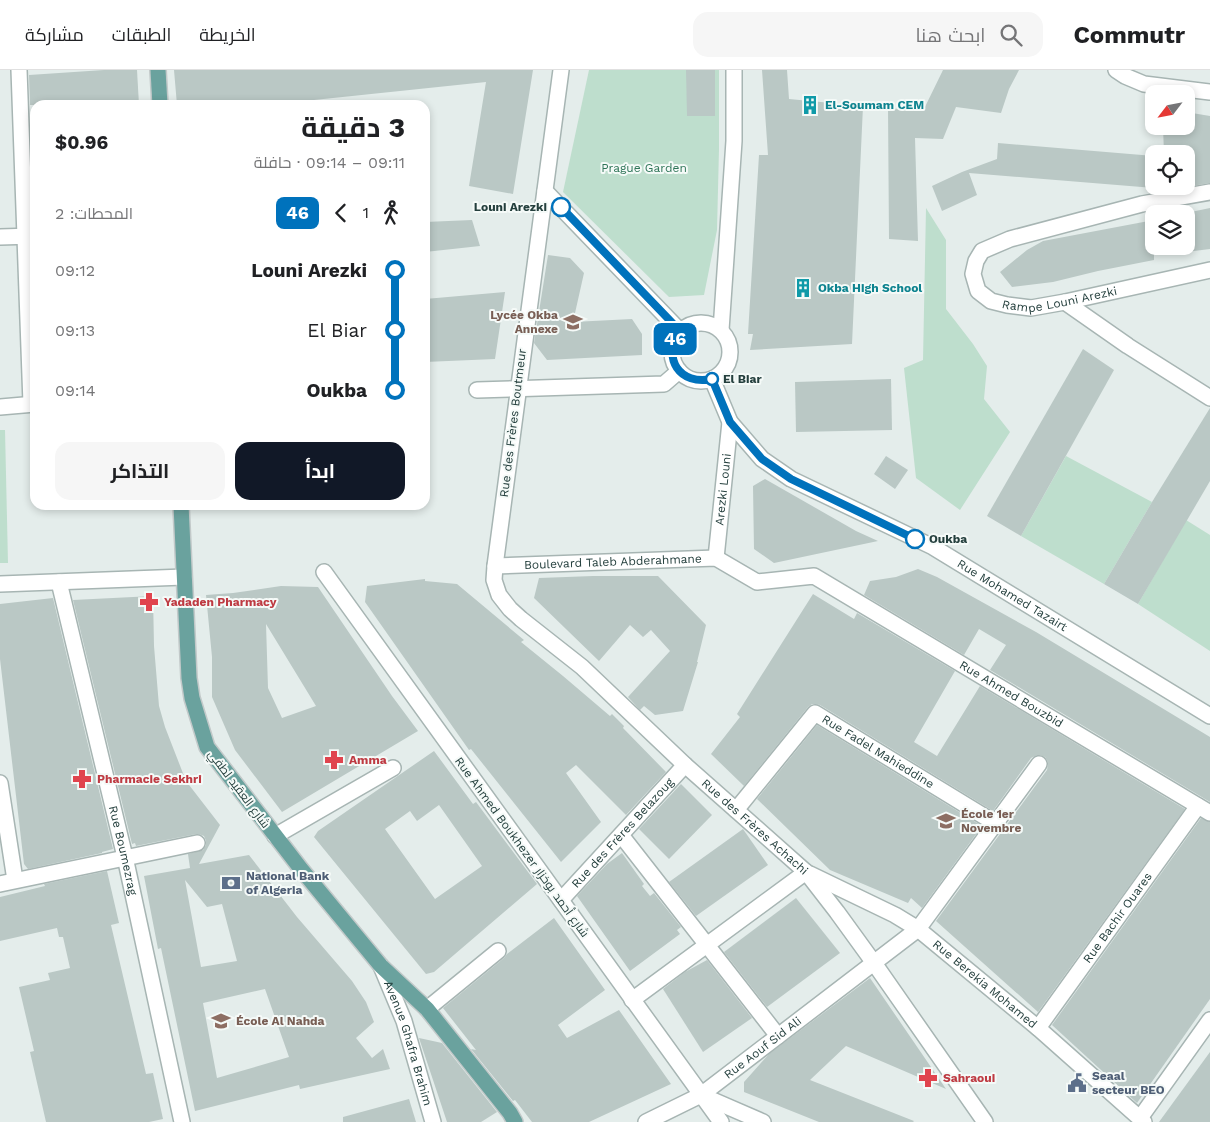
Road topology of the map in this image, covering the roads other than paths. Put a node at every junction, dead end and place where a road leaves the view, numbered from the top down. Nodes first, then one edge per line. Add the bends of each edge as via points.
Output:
1 (18, 70) edge
2 (158, 70) edge
3 (561, 70) edge
4 (734, 70) edge
5 (1116, 70) edge
6 (1210, 92) edge
7 (160, 100) edge
8 (545, 191) junction
9 (1210, 192) edge
10 (30, 236) edge
11 (0, 237) edge
12 (1210, 270) edge
13 (1065, 302) junction
14 (721, 330) junction
15 (680, 331) junction
16 (679, 371) junction
17 (712, 379) junction
18 (477, 390) dead end
19 (518, 390) junction
20 (1210, 398) edge
21 (30, 404) edge
22 (0, 407) edge
23 (730, 422) junction
24 (180, 510) edge
25 (716, 558) junction
26 (495, 566) junction
27 (324, 572) dead end
28 (814, 576) joint
29 (184, 577) junction
30 (59, 582) junction
31 (0, 584) edge
32 (1210, 716) edge
33 (1039, 764) dead end
34 (685, 765) junction
35 (393, 768) dead end
36 (0, 783) edge
37 (1204, 809) edge
38 (736, 810) junction
39 (995, 824) junction
40 (621, 835) junction
41 (275, 836) junction
42 (197, 843) dead end
43 (125, 857) junction
44 (806, 872) junction
45 (15, 880) junction
46 (0, 884) edge
47 (561, 900) junction
48 (918, 929) junction
49 (707, 945) junction
50 (498, 951) dead end
51 (874, 963) junction
52 (381, 966) junction
53 (632, 1000) junction
54 (427, 1009) junction
55 (1210, 1020) edge
56 (1038, 1028) junction
57 (778, 1036) junction
58 (701, 1095) junction
59 (1142, 1120) edge
60 (182, 1122) edge
61 (433, 1122) edge
62 (516, 1122) edge
63 (646, 1122) edge
64 (721, 1122) edge
65 (763, 1122) edge
66 (985, 1122) edge

1 - 10 street
2 - 7 main road
3 - 8 street
4 - 14 street via 734,141
5 - 6 street via 1144,84
8 - 15 street
8 - 19 street, Rue des Frères Boutmeur
9 - 13 street, Rampe Louni Arezki via 1142,204 1010,239 982,251 976,261 973,274 978,291 991,301 1031,308
10 - 11 street
12 - 13 street, Rampe Louni Arezki
13 - 20 street
14 - 15 street via 702,322
14 - 17 street via 731,349 730,359 725,369
15 - 16 street via 672,346 674,364
16 - 17 street via 698,381
16 - 19 street via 664,384
17 - 23 street, Rue Mohamed Tazairt
18 - 19 street
19 - 26 street, Rue des Frères Boutmeur
21 - 22 street
23 - 25 street, Arezki Louni
23 - 32 street, Rue Mohamed Tazairt via 762,459 791,479 933,547
24 - 29 main road, شارع العقيد لطفي
25 - 26 street, Boulevard Taleb Abderahmane
25 - 28 street, Boulevard Taleb Abderahmane via 757,582
26 - 34 street, Rue des Frères Achachi via 494,580 499,595 510,609 582,667
27 - 47 street, Rue Ahmed Boukhezer شارع أحمد بوخزار
28 - 37 street, Rue Ahmed Bouzbid
29 - 30 street
29 - 41 main road, شارع العقيد لطفي via 189,678 207,747
30 - 31 street
30 - 43 street, Rue Boumezrag
33 - 39 street, Rue Aouf Sid Ali
34 - 38 street, Rue des Frères Achachi
34 - 40 street, Rue des Frères Belazoug
35 - 41 street
36 - 45 street
37 - 56 street, Rue Bachir Ouares
38 - 39 street, Rue Fadel Mahieddine via 815,714
38 - 44 street, Rue des Frères Achachi
39 - 48 street, Rue Aouf Sid Ali
40 - 47 street, Rue des Frères Belazoug
40 - 49 street
41 - 52 main road, شارع العقيد لطفي
42 - 43 street
43 - 45 street
43 - 60 street, Rue Boumezrag
44 - 48 street, Rue Berekia Mohamed
44 - 49 street
44 - 51 street, Rue des Frères Achachi
45 - 46 street
47 - 53 street, Rue Ahmed Boukhezer شارع أحمد بوخزار
48 - 51 street, Rue Aouf Sid Ali
48 - 56 street, Rue Berekia Mohamed
49 - 53 street
49 - 57 street
50 - 54 street
51 - 57 street, Rue Aouf Sid Ali
51 - 66 street, Rue des Frères Achachi
52 - 54 main road, شارع العقيد لطفي
52 - 61 street, Avenue Ghafra Brahim via 404,1021
53 - 58 street, Rue Ahmed Boukhezer شارع أحمد بوخزار
54 - 62 main road
55 - 59 street
56 - 59 street, Rue Berekia Mohamed
57 - 58 street, Rue Aouf Sid Ali
58 - 63 street, Rue Aouf Sid Ali
58 - 64 street, Rue Ahmed Boukhezer شارع أحمد بوخزار
58 - 65 street

